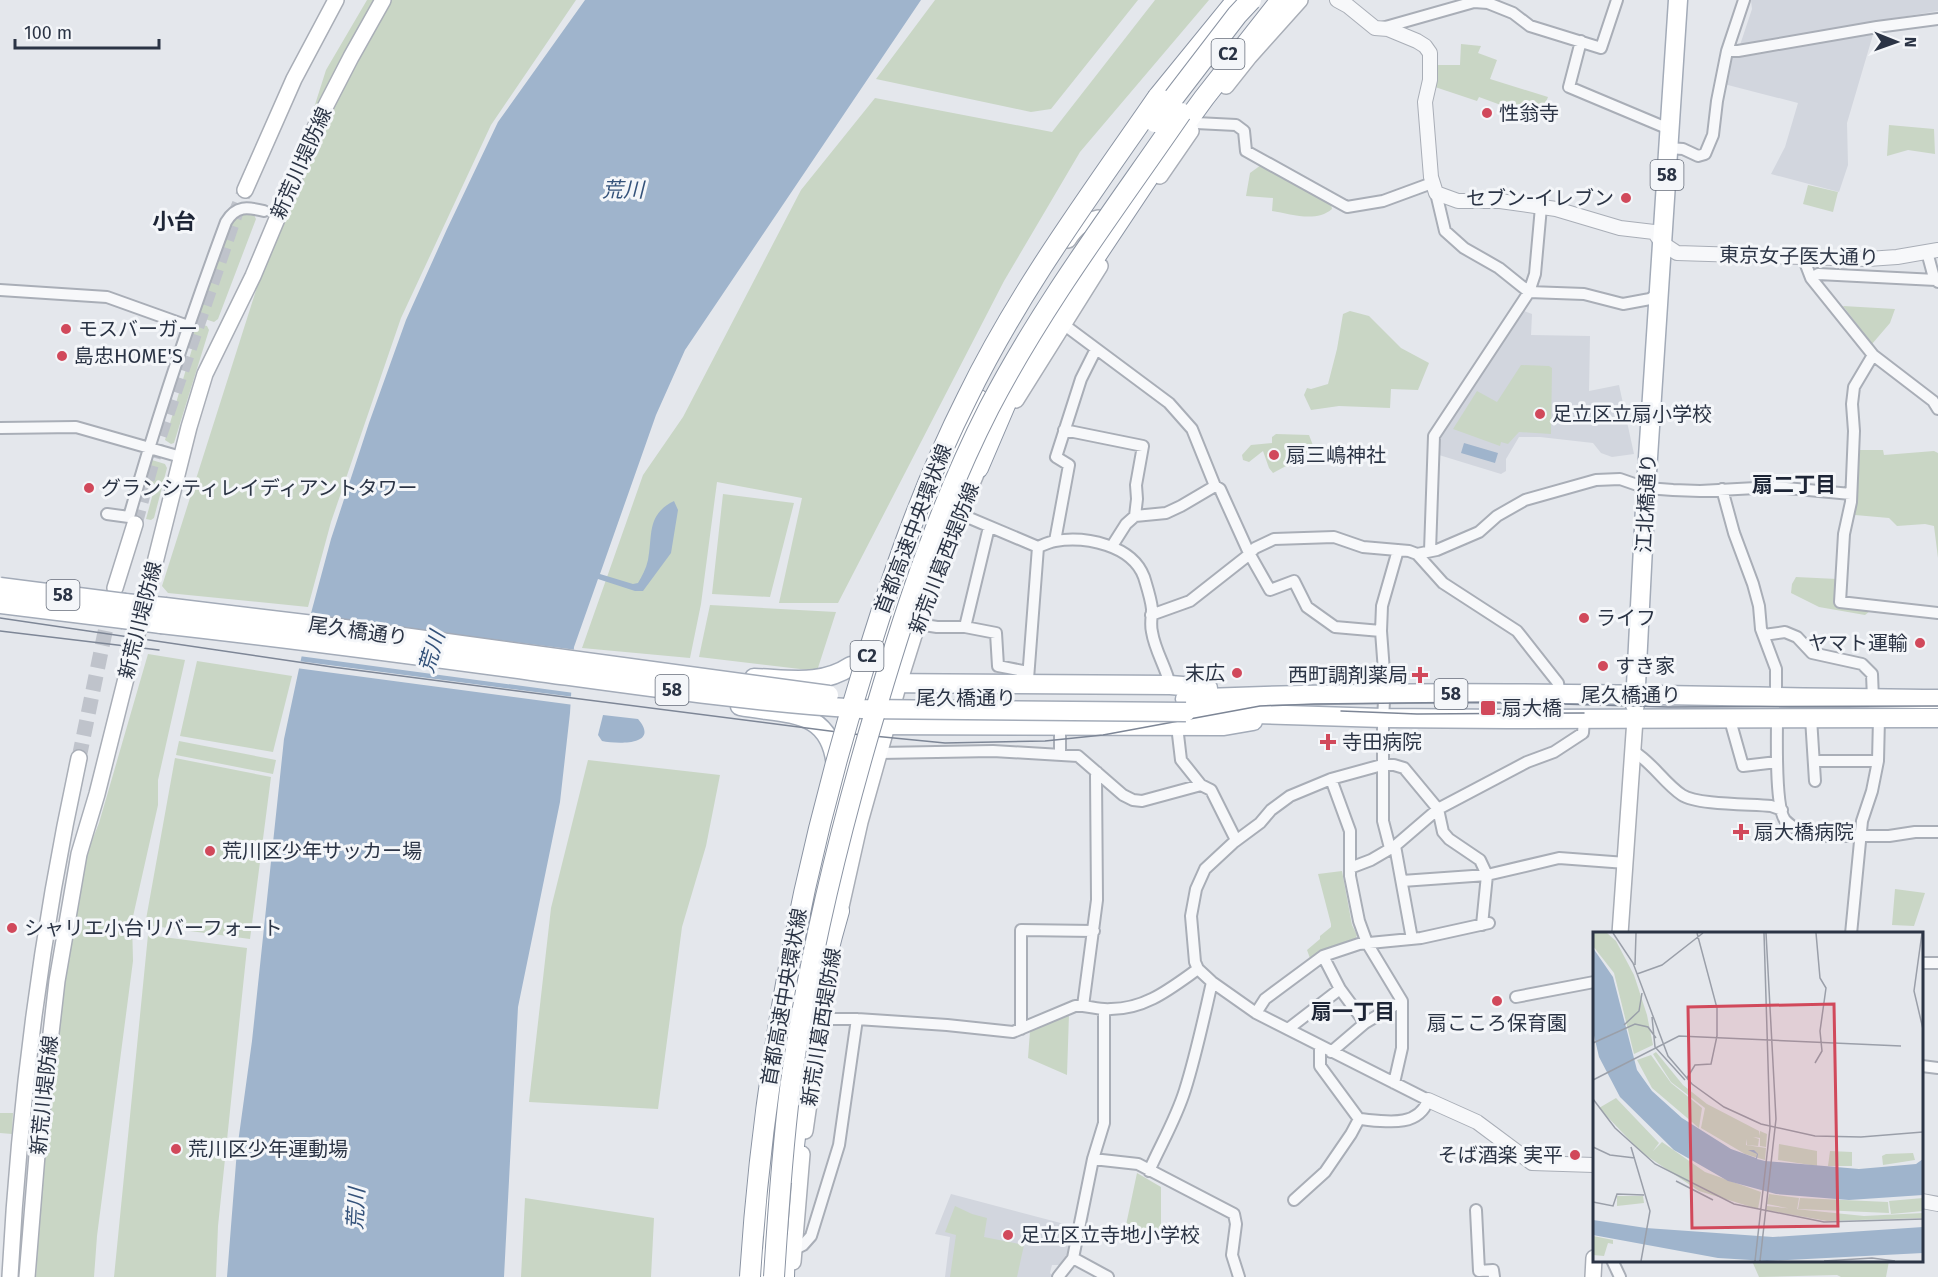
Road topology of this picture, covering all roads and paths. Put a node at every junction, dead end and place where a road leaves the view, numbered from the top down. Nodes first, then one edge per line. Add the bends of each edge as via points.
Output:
1 (336, 0) edge
2 (383, 0) edge
3 (1237, 0) edge
4 (1251, 0) edge
5 (1260, 0) edge
6 (1272, 0) edge
7 (1280, 0) edge
8 (1300, 0) edge
9 (1337, 0) edge
10 (1617, 0) edge
11 (1668, 0) edge
12 (1678, 0) edge
13 (1688, 0) edge
14 (1744, 0) edge
15 (1938, 19) edge
16 (1382, 28) junction
17 (1581, 41) junction
18 (1727, 51) junction
19 (1215, 69) junction
20 (1671, 107) junction
21 (1196, 123) junction
22 (1669, 139) junction
23 (1434, 188) junction
24 (245, 190) tunnel mouth
25 (1541, 207) junction
26 (264, 211) dead end
27 (1098, 218) junction
28 (1662, 243) junction
29 (1933, 251) edge
30 (1803, 257) junction
31 (1811, 278) junction
32 (1937, 281) edge
33 (0, 290) edge
34 (1663, 290) junction
35 (1529, 292) junction
36 (1064, 324) junction
37 (188, 326) junction
38 (1096, 349) junction
39 (1873, 355) junction
40 (1938, 409) edge
41 (0, 428) edge
42 (1064, 430) junction
43 (148, 448) junction
44 (182, 457) junction
45 (949, 461) junction
46 (978, 468) junction
47 (1215, 486) junction
48 (1646, 488) junction
49 (1722, 489) junction
50 (929, 492) junction
51 (1851, 494) junction
52 (932, 513) junction
53 (107, 514) dead end
54 (960, 514) junction
55 (1135, 516) junction
56 (135, 524) tunnel mouth
57 (989, 527) junction
58 (1055, 541) junction
59 (1112, 546) junction
60 (1038, 548) junction
61 (1398, 550) junction
62 (1430, 551) junction
63 (1249, 553) junction
64 (1416, 554) junction
65 (0, 587) edge
66 (0, 604) edge
67 (129, 607) junction
68 (1938, 613) edge
69 (1151, 615) junction
70 (918, 624) junction
71 (965, 627) junction
72 (1381, 632) junction
73 (1764, 635) junction
74 (852, 666) joint
75 (1028, 678) junction
76 (873, 683) junction
77 (899, 683) junction
78 (1170, 685) junction
79 (697, 686) junction
80 (1385, 694) junction
81 (1635, 694) junction
82 (1267, 695) junction
83 (1560, 695) junction
84 (1776, 697) junction
85 (1873, 699) junction
86 (1938, 699) edge
87 (1183, 712) junction
88 (1383, 718) junction
89 (1811, 718) junction
90 (1879, 718) junction
91 (1938, 718) edge
92 (1584, 719) junction
93 (1635, 719) junction
94 (1730, 720) junction
95 (1777, 720) junction
96 (860, 725) junction
97 (1060, 725) junction
98 (888, 726) junction
99 (1633, 751) junction
100 (880, 753) junction
101 (1060, 755) junction
102 (79, 758) tunnel mouth
103 (1814, 761) junction
104 (1878, 761) junction
105 (1776, 762) junction
106 (1382, 765) junction
107 (836, 768) joint
108 (1097, 772) junction
109 (1331, 779) junction
110 (1815, 781) dead end
111 (1201, 785) junction
112 (1438, 809) junction
113 (1782, 810) junction
114 (1938, 832) edge
115 (1861, 836) junction
116 (1236, 840) junction
117 (1393, 847) junction
118 (1626, 863) junction
119 (1350, 868) junction
120 (1487, 875) junction
121 (1402, 881) junction
122 (839, 911) junction
123 (810, 917) junction
124 (1094, 931) junction
125 (1620, 932) edge
126 (1851, 932) edge
127 (1412, 939) junction
128 (1367, 943) junction
129 (1323, 956) junction
130 (793, 966) junction
131 (1198, 969) junction
132 (1212, 982) junction
133 (1593, 982) edge
134 (1340, 989) junction
135 (1516, 997) dead end
136 (1402, 1001) junction
137 (1083, 1006) junction
138 (1104, 1009) junction
139 (1256, 1013) junction
140 (821, 1019) junction
141 (857, 1019) junction
142 (1365, 1023) junction
143 (1021, 1029) junction
144 (1288, 1029) junction
145 (787, 1030) junction
146 (1320, 1047) junction
147 (1331, 1052) junction
148 (1923, 1066) edge
149 (1938, 1068) edge
150 (1394, 1083) junction
151 (1428, 1100) junction
152 (1359, 1119) junction
153 (1093, 1159) junction
154 (1593, 1165) edge
155 (1149, 1172) junction
156 (1293, 1200) dead end
157 (1923, 1201) edge
158 (1938, 1204) edge
159 (1476, 1210) dead end
160 (794, 1250) junction
161 (1073, 1258) junction
162 (1594, 1262) edge
163 (1613, 1262) edge
164 (10, 1277) edge
165 (27, 1277) edge
166 (750, 1277) edge
167 (759, 1277) edge
168 (767, 1277) edge
169 (774, 1277) edge
170 (784, 1277) edge
171 (792, 1277) edge
172 (1058, 1277) edge
173 (1108, 1277) edge
174 (1239, 1277) edge
175 (1494, 1277) edge
176 (1593, 1277) edge
177 (1620, 1277) edge

1 - 24 main road, 新荒川堤防線 via 294,79
2 - 44 main road, 新荒川堤防線 via 318,121 253,276 213,354
3 - 166 highway, 首都高速中央環状線 / C2, bridge via 1158,97 1029,288 968,395 915,513 839,748 798,913 768,1086
4 - 45 highway, bridge via 1161,114 1091,214 1008,347
5 - 27 main road, 新荒川葛西堤防線 via 1174,108
6 - 19 highway, 首都高速中央環状線 / C2
7 - 19 highway, 首都高速中央環状線 / C2
7 - 46 highway via 1169,146 1035,347
8 - 21 main road, 新荒川葛西堤防線
9 - 16 street
10 - 17 street via 1601,48
11 - 20 main road, 58 via 1664,59
12 - 20 main road, 江北橋通り / 58
13 - 20 main road, 58 via 1684,63
14 - 18 street
15 - 18 street
16 - 17 street via 1473,2 1488,3 1513,13 1530,26
16 - 23 street via 1416,41 1430,53 1425,102
17 - 22 street via 1569,87
18 - 22 street via 1713,135 1705,154 1698,156
19 - 169 highway, 首都高速中央環状線 / C2, bridge via 1117,205 1020,354 963,461 919,570 860,763 820,920 790,1089
20 - 22 main road, 江北橋通り / 58
21 - 23 street via 1236,125 1244,131 1246,151 1347,207
21 - 36 main road, 新荒川葛西堤防線
22 - 28 main road, 江北橋通り / 58
23 - 25 street, 東京女子医大通り via 1458,201 1500,201
23 - 35 street via 1445,231
25 - 28 street, 東京女子医大通り via 1620,228 1654,232
25 - 35 street
26 - 37 street via 241,208 229,216
27 - 50 main road via 1086,221 1074,231 1034,291 972,398
27 - 52 main road, 新荒川葛西堤防線 via 1014,351
28 - 30 street, 東京女子医大通り via 1677,253
28 - 34 main road, 江北橋通り / 58
29 - 30 street, 東京女子医大通り via 1868,260
29 - 32 street
30 - 31 street
31 - 32 street via 1818,274
31 - 39 street
33 - 37 street via 107,297
34 - 35 street via 1650,299 1623,304 1584,294
34 - 48 main road, 江北橋通り / 58
35 - 62 street via 1434,436
36 - 38 street
36 - 46 main road, 新荒川葛西堤防線
37 - 43 street
38 - 42 street
38 - 47 street via 1169,403 1192,429
39 - 40 street
39 - 51 street via 1854,387
41 - 43 street via 76,427
42 - 55 street via 1143,446
42 - 58 street via 1056,457 1069,465
43 - 44 street
43 - 53 street via 129,517
44 - 67 main road, 新荒川堤防線
45 - 50 highway
45 - 52 highway
46 - 54 main road, 新荒川葛西堤防線
47 - 55 street via 1166,513
47 - 63 street via 1220,489
48 - 49 street
48 - 62 street via 1620,479 1596,480 1525,500 1479,532
48 - 81 main road, 江北橋通り / 58
49 - 51 street via 1775,487
49 - 73 street via 1753,584
50 - 74 main road via 866,649
51 - 68 street via 1840,602
52 - 76 main road, 新荒川葛西堤防線
54 - 57 street
54 - 70 main road, 新荒川葛西堤防線 via 933,575
55 - 59 street
56 - 67 main road, 新荒川堤防線
57 - 60 street
57 - 71 street
58 - 59 street
58 - 60 street
59 - 69 street via 1135,563 1143,576
60 - 75 street
61 - 63 street via 1363,547 1334,537 1306,537 1274,539
61 - 64 street
61 - 72 street via 1382,606
62 - 64 street
63 - 69 street via 1190,601
63 - 72 street via 1270,590 1294,580 1307,607 1335,627
64 - 83 street via 1443,583 1517,631 1558,683
65 - 67 main road, 尾久橋通り / 58, bridge
66 - 67 main road, 尾久橋通り / 58, bridge
67 - 79 main road, 尾久橋通り / 58, bridge via 327,643
67 - 165 main road, 新荒川堤防線 via 97,794 71,894 48,1051
69 - 78 street via 1152,633
70 - 71 street
70 - 77 main road, 新荒川葛西堤防線
71 - 75 street via 996,633 998,666
72 - 80 street
73 - 84 street via 1776,669
73 - 85 street via 1785,632 1802,640 1812,653 1862,664 1872,674
74 - 79 main road, bridge via 832,676 807,681 732,677
75 - 77 main road
75 - 78 main road
76 - 77 main road
76 - 96 main road, 新荒川葛西堤防線
77 - 98 main road, 新荒川葛西堤防線
78 - 82 main road
79 - 87 main road, 尾久橋通り / 58, bridge via 862,709
79 - 107 main road, bridge via 741,706 814,722 831,741
80 - 82 main road, 尾久橋通り / 58
80 - 83 main road, 尾久橋通り / 58
80 - 88 street
81 - 83 main road, 尾久橋通り / 58
81 - 84 main road, 尾久橋通り / 58
81 - 93 main road, 江北橋通り / 58
82 - 87 main road, 尾久橋通り / 58
84 - 85 main road, 尾久橋通り / 58
85 - 86 main road, 尾久橋通り / 58
87 - 88 main road, 尾久橋通り / 58
87 - 97 main road
87 - 111 street via 1181,760
88 - 92 main road, 尾久橋通り / 58
88 - 106 street
89 - 90 main road, 尾久橋通り / 58
89 - 95 main road, 尾久橋通り / 58
89 - 103 street
90 - 91 main road, 尾久橋通り / 58
90 - 104 street
92 - 93 main road, 尾久橋通り / 58
92 - 112 street via 1583,733 1554,752
93 - 94 main road, 尾久橋通り / 58
93 - 99 main road, 江北橋通り
94 - 95 main road, 尾久橋通り / 58
94 - 105 street via 1743,766
95 - 105 street
96 - 98 main road
96 - 123 main road, 新荒川葛西堤防線
97 - 98 main road
97 - 101 street
98 - 100 main road, 新荒川葛西堤防線
99 - 113 street via 1648,760 1682,795 1696,802
99 - 118 main road, 江北橋通り
100 - 101 street via 993,751
100 - 122 main road, 新荒川葛西堤防線
101 - 108 street via 1078,756
102 - 164 main road, 新荒川堤防線 via 42,963
103 - 104 street
103 - 110 street
104 - 115 street
105 - 113 street
106 - 109 street
106 - 112 street via 1404,768
106 - 117 street via 1383,821
107 - 130 main road
108 - 111 street via 1133,800
108 - 124 street
109 - 116 street via 1290,796
109 - 119 street via 1350,831
111 - 116 street via 1211,790
112 - 117 street
112 - 120 street via 1443,832 1480,860
113 - 115 street via 1784,819 1808,834
114 - 115 street
115 - 126 street
116 - 131 street via 1205,869 1196,889 1191,916
117 - 119 street
117 - 121 street
118 - 120 street via 1559,858
118 - 125 main road, 江北橋通り
119 - 128 street
120 - 121 street
120 - 127 street via 1486,924
121 - 127 street
122 - 140 main road, 新荒川葛西堤防線
122 - 170 highway via 815,1007 794,1142
123 - 145 highway
123 - 168 main road, 新荒川葛西堤防線 via 777,1140
124 - 137 street
124 - 143 street via 1021,930
127 - 128 street
128 - 129 street
128 - 136 street
129 - 134 street
129 - 139 street via 1265,999
130 - 145 highway
130 - 167 main road via 768,1139
131 - 132 street
131 - 138 street via 1160,996 1124,1009
132 - 139 street
132 - 155 street via 1185,1091
133 - 135 street
134 - 142 street
134 - 144 street
136 - 142 street
136 - 150 street via 1402,1048
137 - 138 street
137 - 143 street
138 - 153 street via 1104,1123
139 - 144 street
140 - 141 street
140 - 160 main road, 新荒川葛西堤防線 via 803,1147
141 - 143 street via 1013,1032
141 - 160 street via 839,1145 811,1236
142 - 147 street
144 - 146 street
145 - 167 highway
146 - 147 street
146 - 152 street via 1320,1066
147 - 150 street
148 - 149 street
150 - 151 street
151 - 152 street via 1426,1108 1414,1118 1397,1122
151 - 154 street via 1477,1122 1533,1163
152 - 156 street via 1325,1172
153 - 155 street via 1138,1164
153 - 161 street
155 - 174 street via 1234,1214 1232,1255
157 - 158 street
159 - 175 street via 1479,1271 1493,1270
160 - 171 main road, 新荒川葛西堤防線
161 - 172 street
161 - 173 street
162 - 176 main road
163 - 177 street

